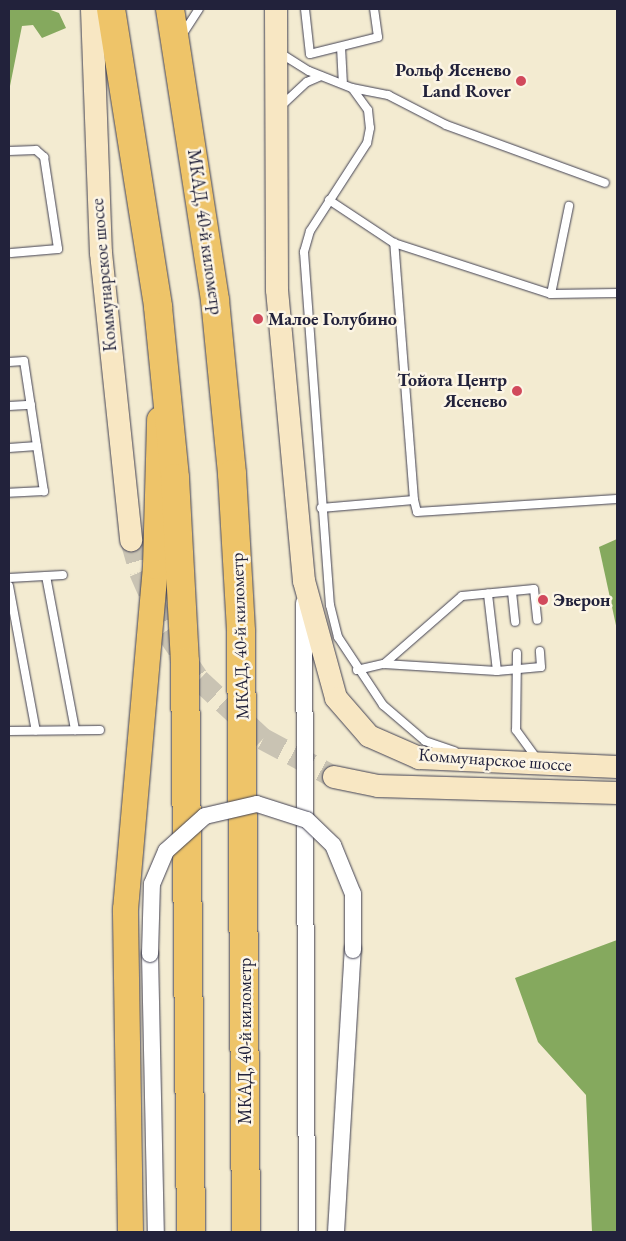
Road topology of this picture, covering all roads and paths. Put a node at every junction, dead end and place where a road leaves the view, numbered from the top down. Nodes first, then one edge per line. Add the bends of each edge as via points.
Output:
1 (92, 9) edge
2 (111, 9) edge
3 (170, 9) edge
4 (198, 9) edge
5 (276, 9) edge
6 (305, 9) edge
7 (374, 9) edge
8 (178, 43) junction
9 (341, 47) junction
10 (279, 52) junction
11 (321, 76) junction
12 (343, 81) junction
13 (352, 88) junction
14 (279, 108) junction
15 (9, 151) edge
16 (605, 183) dead end
17 (329, 200) junction
18 (569, 206) dead end
19 (394, 243) junction
20 (11, 253) dead end
21 (617, 293) edge
22 (551, 294) junction
23 (160, 336) junction
24 (9, 362) edge
25 (31, 405) junction
26 (9, 406) edge
27 (37, 446) junction
28 (9, 448) edge
29 (9, 493) edge
30 (617, 499) edge
31 (414, 500) junction
32 (321, 508) junction
33 (131, 540) tunnel mouth
34 (63, 575) dead end
35 (46, 576) junction
36 (9, 578) edge
37 (304, 581) junction
38 (9, 586) edge
39 (512, 592) junction
40 (488, 594) junction
41 (537, 620) dead end
42 (514, 622) dead end
43 (540, 651) dead end
44 (517, 653) dead end
45 (384, 664) junction
46 (519, 669) junction
47 (357, 670) junction
48 (497, 670) junction
49 (74, 730) junction
50 (100, 730) dead end
51 (9, 731) edge
52 (36, 731) junction
53 (517, 765) junction
54 (545, 765) junction
55 (617, 767) edge
56 (334, 777) tunnel mouth
57 (617, 793) edge
58 (130, 1232) edge
59 (156, 1232) edge
60 (191, 1232) edge
61 (246, 1232) edge
62 (308, 1232) edge
63 (336, 1232) edge

1 - 33 main road, Коммунарское шоссе via 101,253
2 - 23 highway
3 - 8 highway, МКАД, 40-й километр
4 - 8 lane
5 - 10 main road, Коммунарское шоссе
6 - 9 lane via 310,54
7 - 9 lane via 378,37
8 - 61 highway, МКАД, 40-й километр via 215,300 242,632
9 - 12 lane
10 - 11 lane
10 - 14 main road, Коммунарское шоссе
11 - 12 lane
11 - 14 lane via 307,82
12 - 13 lane
13 - 16 lane via 388,95 446,124
13 - 17 lane via 368,110 367,143
14 - 37 main road, Коммунарское шоссе via 277,290
15 - 20 lane via 36,150 44,157 58,249
17 - 19 lane
17 - 32 lane via 310,231 304,252
18 - 22 lane
19 - 22 lane
19 - 31 lane
21 - 22 lane
23 - 58 main road via 155,566 125,909
23 - 60 highway via 185,662
24 - 25 lane via 24,361
25 - 26 lane
25 - 27 lane
27 - 28 lane
27 - 29 lane via 44,491
30 - 31 lane via 417,512
31 - 32 lane
32 - 47 lane via 330,605 338,637
34 - 35 lane
35 - 36 lane
35 - 49 lane
37 - 53 main road, Коммунарское шоссе via 336,698 369,736 419,758
37 - 62 street
38 - 52 lane
39 - 40 lane
39 - 41 lane via 534,589
39 - 42 lane
40 - 45 lane via 462,596
40 - 48 lane
43 - 46 lane via 541,667
44 - 46 lane
45 - 47 lane
45 - 48 lane
46 - 48 lane
46 - 54 lane via 516,730 526,750
47 - 53 lane via 402,725 425,741
49 - 50 lane
49 - 52 lane
51 - 52 lane
53 - 54 main road, Коммунарское шоссе
54 - 55 main road, Коммунарское шоссе
56 - 57 main road, Коммунарское шоссе via 378,786
59 - 63 street, bridge via 150,902 166,851 190,825 221,809 257,804 307,820 333,844 350,876 353,950

